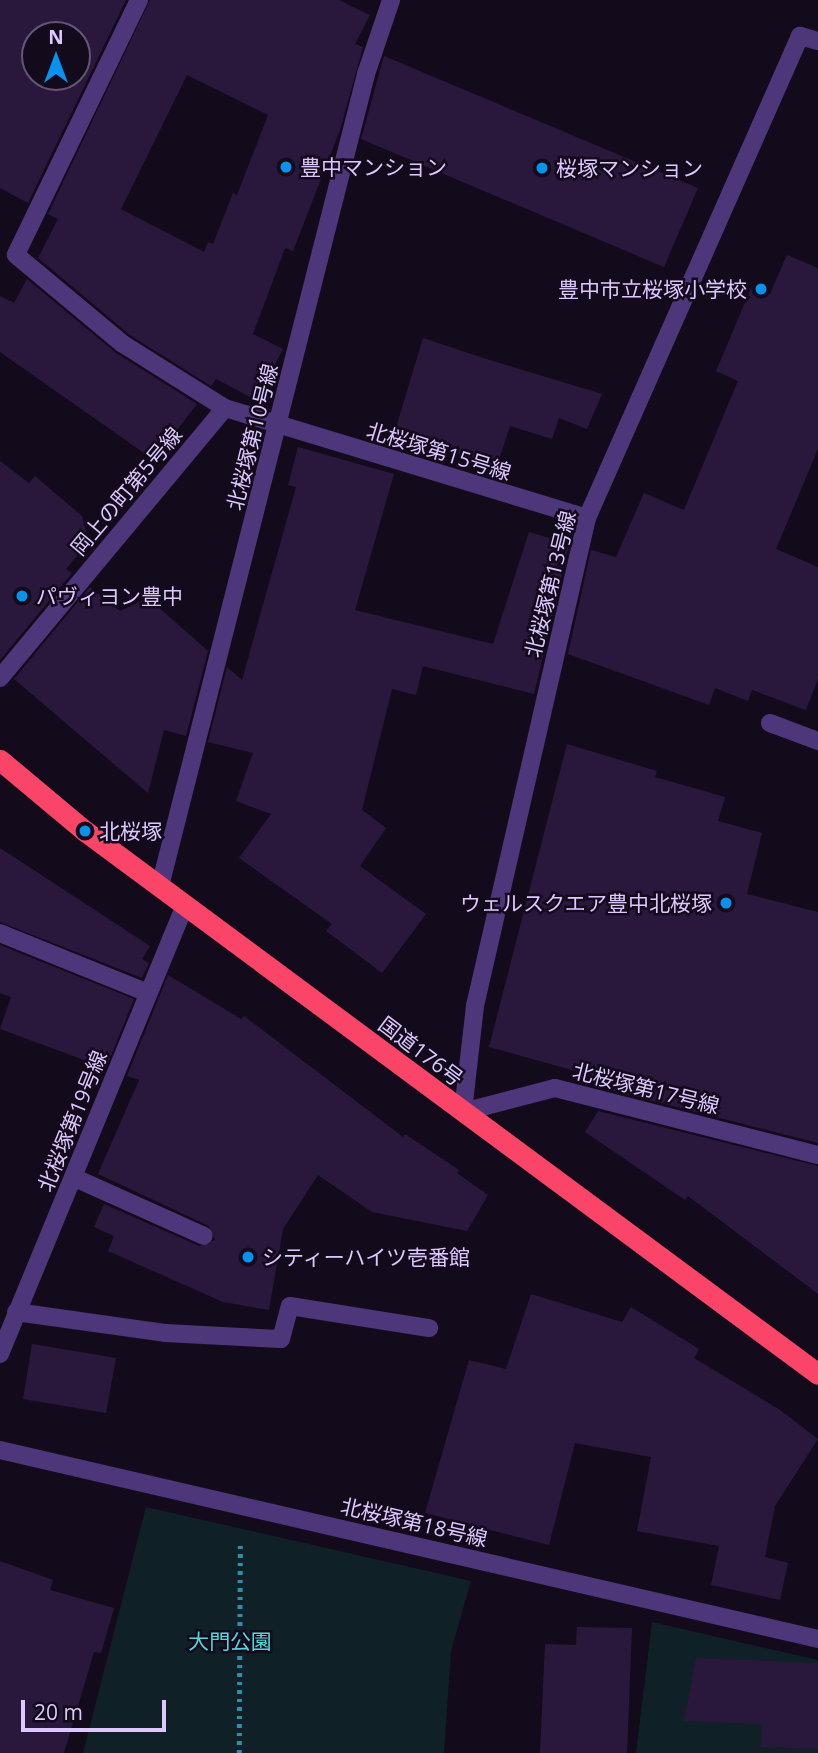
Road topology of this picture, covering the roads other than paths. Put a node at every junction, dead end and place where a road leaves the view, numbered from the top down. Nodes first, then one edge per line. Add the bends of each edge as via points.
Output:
1 (139, 0) edge
2 (391, 0) edge
3 (818, 41) edge
4 (225, 408) junction
5 (278, 425) junction
6 (587, 518) junction
7 (0, 678) edge
8 (771, 723) dead end
9 (818, 741) edge
10 (0, 760) edge
11 (160, 886) junction
12 (185, 905) junction
13 (0, 933) edge
14 (148, 992) junction
15 (463, 1112) junction
16 (818, 1155) edge
17 (75, 1178) junction
18 (204, 1236) dead end
19 (16, 1312) junction
20 (429, 1328) dead end
21 (0, 1354) edge
22 (818, 1374) edge
23 (0, 1450) edge
24 (818, 1639) edge

1 - 4 street via 16,255 123,344
2 - 5 street, 北桜塚第10号線 via 366,74
3 - 6 street, 北桜塚第13号線 via 800,36
4 - 5 street
4 - 7 street, 岡上の町第5号線
5 - 6 street, 北桜塚第15号線
5 - 11 street, 北桜塚第10号線
6 - 15 street, 北桜塚第13号線 via 475,1006
8 - 9 street
10 - 11 highway, 国道176号
11 - 12 highway, 国道176号
12 - 14 street, 北桜塚第19号線
12 - 15 highway, 国道176号
13 - 14 street
14 - 17 street, 北桜塚第19号線
15 - 16 street, 北桜塚第17号線 via 555,1088
15 - 22 highway, 国道176号
17 - 18 street
17 - 19 street, 北桜塚第19号線
19 - 20 street via 165,1333 281,1339 290,1306
19 - 21 street, 北桜塚第19号線
23 - 24 street, 北桜塚第18号線

